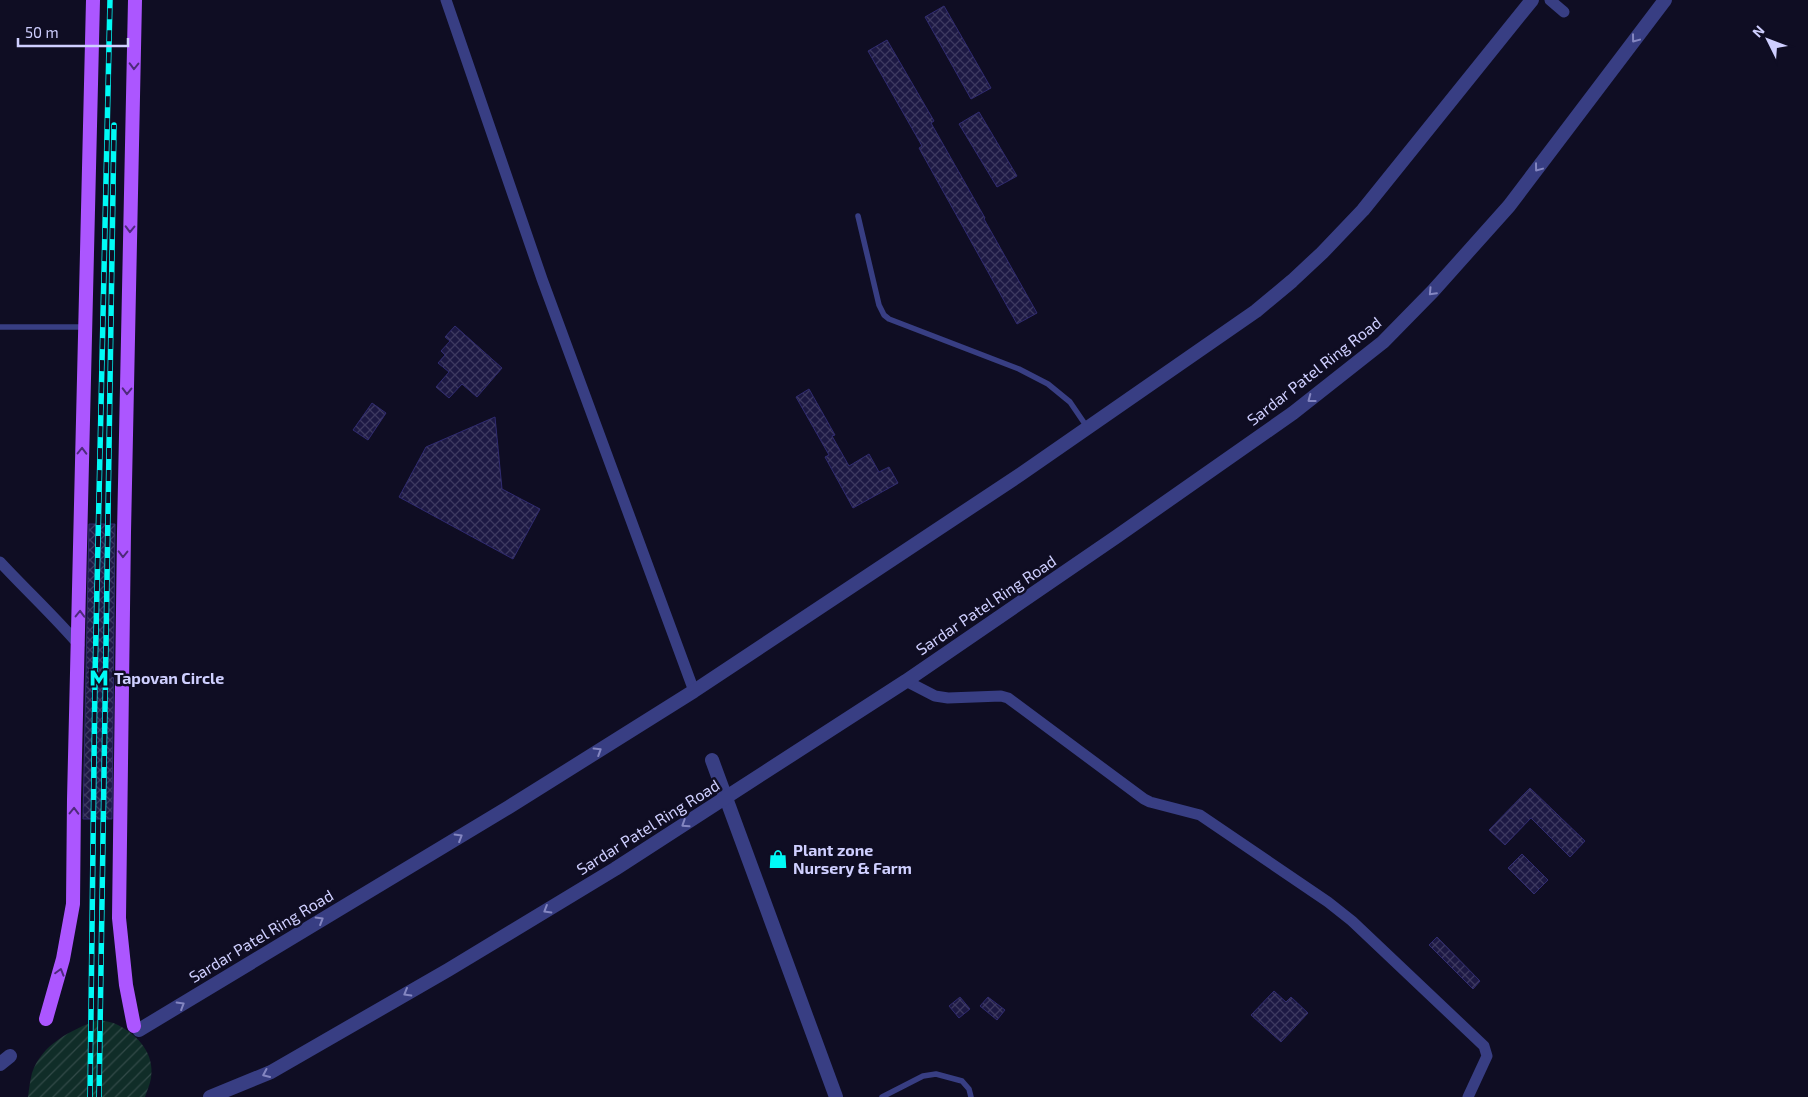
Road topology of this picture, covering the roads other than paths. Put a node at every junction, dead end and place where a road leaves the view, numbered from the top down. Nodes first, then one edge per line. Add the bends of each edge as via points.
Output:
1 (93, 0) edge
2 (135, 0) edge
3 (446, 0) edge
4 (1532, 0) edge
5 (1550, 0) edge
6 (1665, 0) edge
7 (1564, 12) dead end
8 (858, 216) dead end
9 (0, 327) edge
10 (85, 327) junction
11 (1088, 428) junction
12 (0, 562) edge
13 (79, 645) junction
14 (906, 681) junction
15 (694, 691) junction
16 (712, 760) dead end
17 (726, 798) junction
18 (46, 1019) dead end
19 (137, 1028) joint
20 (210, 1097) edge
21 (836, 1097) edge
22 (882, 1097) edge
23 (971, 1097) edge
24 (1468, 1097) edge

1 - 10 main road
2 -> 19 main road via 119,918 126,984
3 - 15 street via 542,279
4 - 11 street, Sardar Patel Ring Road via 1363,210 1322,253 1256,310
5 - 7 street
6 -> 14 street, Sardar Patel Ring Road via 1509,206 1383,342 1285,418
8 - 11 lane via 879,305 888,319 1019,369 1048,384 1070,402
9 - 10 lane
13 -> 10 main road
11 - 15 street, Sardar Patel Ring Road
12 - 13 street
18 -> 13 main road via 64,959 74,904
14 - 17 street, Sardar Patel Ring Road
14 - 24 street via 935,696 1008,698 1150,802 1200,814 1328,902 1484,1046 1487,1056
19 -> 15 street, Sardar Patel Ring Road via 509,807
16 - 17 street
17 -> 20 street, Sardar Patel Ring Road via 616,869 448,970 271,1072
17 - 21 street
22 - 23 lane via 923,1076 936,1074 962,1081

